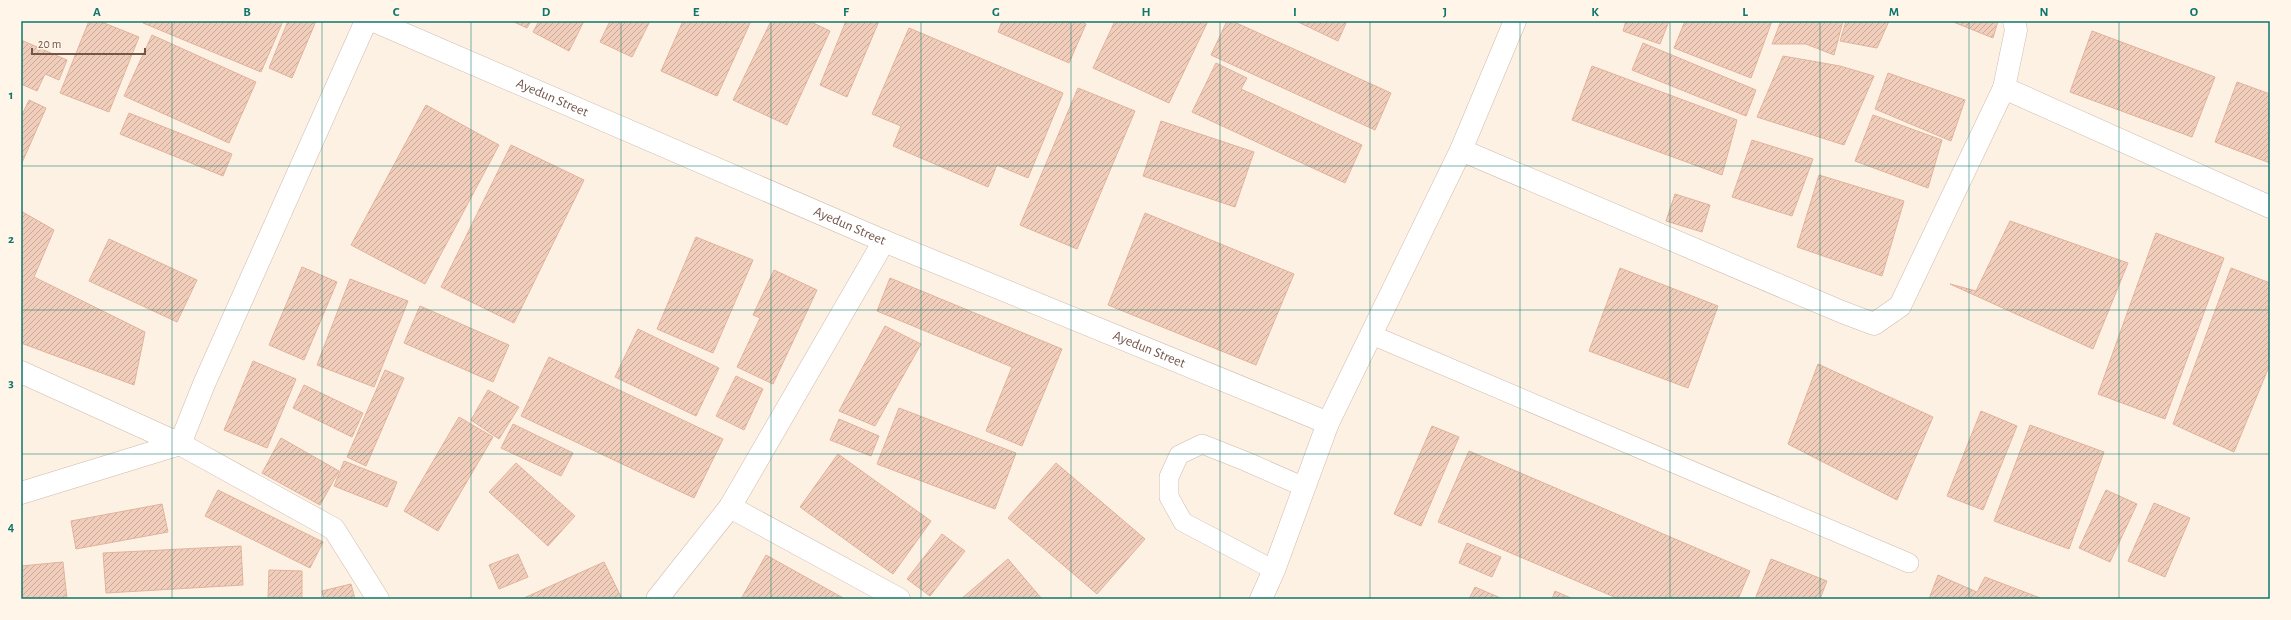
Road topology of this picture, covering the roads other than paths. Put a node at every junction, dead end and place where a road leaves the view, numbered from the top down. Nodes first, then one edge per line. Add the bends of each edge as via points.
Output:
1 (366, 21) edge
2 (374, 21) edge
3 (1515, 21) edge
4 (2014, 21) edge
5 (2004, 88) junction
6 (1461, 150) junction
7 (2270, 207) edge
8 (884, 241) junction
9 (1372, 335) junction
10 (21, 372) edge
11 (1328, 423) junction
12 (180, 444) junction
13 (1304, 488) junction
14 (21, 493) edge
15 (730, 507) junction
16 (1909, 563) dead end
17 (1274, 570) junction
18 (378, 599) edge
19 (657, 599) edge
20 (899, 599) edge
21 (1261, 599) edge

1 - 12 street via 207,377
2 - 8 street, Ayedun Street
3 - 6 street
4 - 5 street via 2016,30
5 - 6 street via 1900,306 1874,324
5 - 7 street
6 - 9 street
8 - 11 street, Ayedun Street
8 - 15 street
9 - 11 street
9 - 16 lane
10 - 12 street
11 - 13 street
12 - 14 street
12 - 18 street via 334,529
13 - 17 street
13 - 17 lane via 1245,460 1202,444 1179,455 1169,476 1169,497 1183,522
15 - 19 street
15 - 20 street
17 - 21 street

